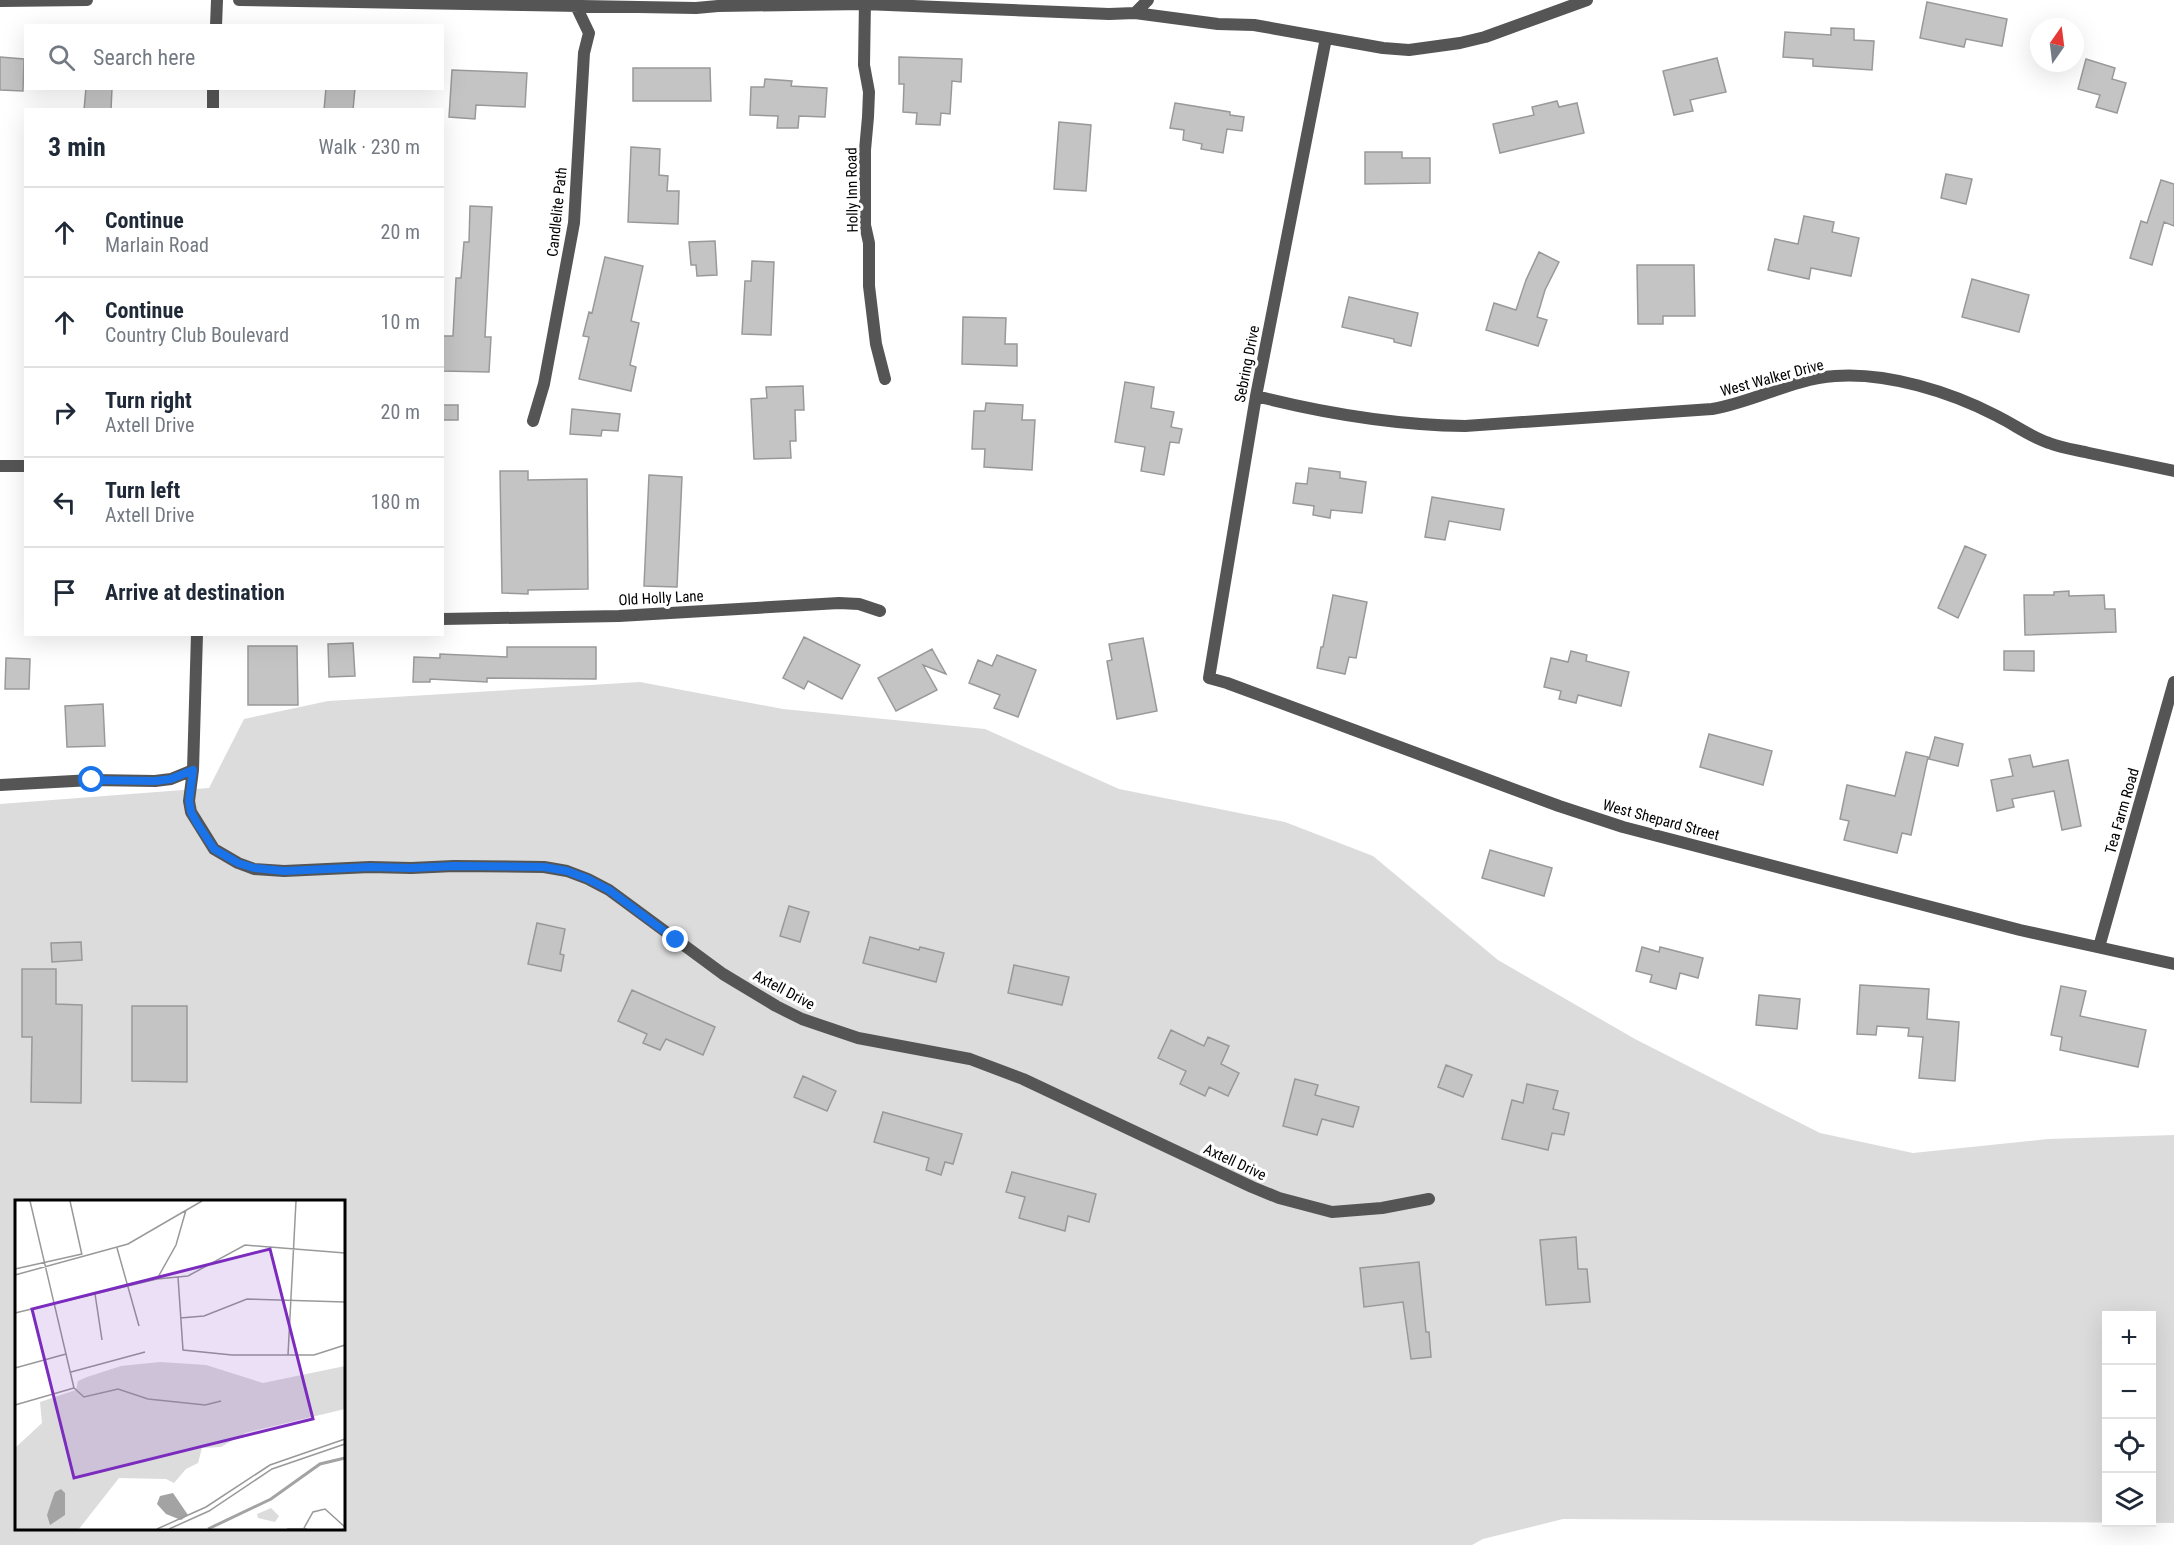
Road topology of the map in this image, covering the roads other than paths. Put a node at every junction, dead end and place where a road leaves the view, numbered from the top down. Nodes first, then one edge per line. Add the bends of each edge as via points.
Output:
1 (87, 0) edge
2 (218, 0) edge
3 (239, 0) edge
4 (1148, 0) edge
5 (1587, 0) edge
6 (0, 1) edge
7 (865, 2) edge
8 (576, 6) junction
9 (1135, 13) junction
10 (216, 24) edge
11 (1326, 38) junction
12 (213, 90) edge
13 (213, 108) edge
14 (885, 379) dead end
15 (1256, 396) junction
16 (533, 421) dead end
17 (0, 466) edge
18 (24, 466) edge
19 (2174, 471) edge
20 (880, 611) dead end
21 (444, 619) edge
22 (197, 636) edge
23 (2174, 682) edge
24 (1227, 683) joint
25 (193, 770) junction
26 (0, 785) edge
27 (2099, 947) junction
28 (2174, 964) edge
29 (1429, 1199) dead end

1 - 6 street
2 - 10 street
3 - 8 street
4 - 9 street
5 - 11 street via 1485,37 1435,47 1383,48
7 - 8 street via 696,8
7 - 9 street
7 - 14 street, Holly Inn Road via 865,225 876,344
8 - 16 street, Candlelite Path via 589,33 584,53 574,223 544,384
9 - 11 street via 1254,25
11 - 15 street, Sebring Drive
12 - 13 street
15 - 19 street, West Walker Drive via 1426,426 1465,426 1712,409 1802,382 1866,376 1948,394 2051,444
15 - 24 street, Sebring Drive via 1209,678
17 - 18 street
20 - 21 street, Old Holly Lane via 839,603 619,616
22 - 25 street, Axtell Drive
23 - 27 street, Tea Farm Road
24 - 27 street, West Shepard Street via 1623,827
25 - 26 street via 155,781
25 - 29 street, Axtell Drive via 189,801 197,823 214,849 246,866 284,871 466,866 567,871 609,890 723,974 802,1019 858,1038 970,1059 1023,1079 1279,1198 1332,1212
27 - 28 street, West Shepard Street

